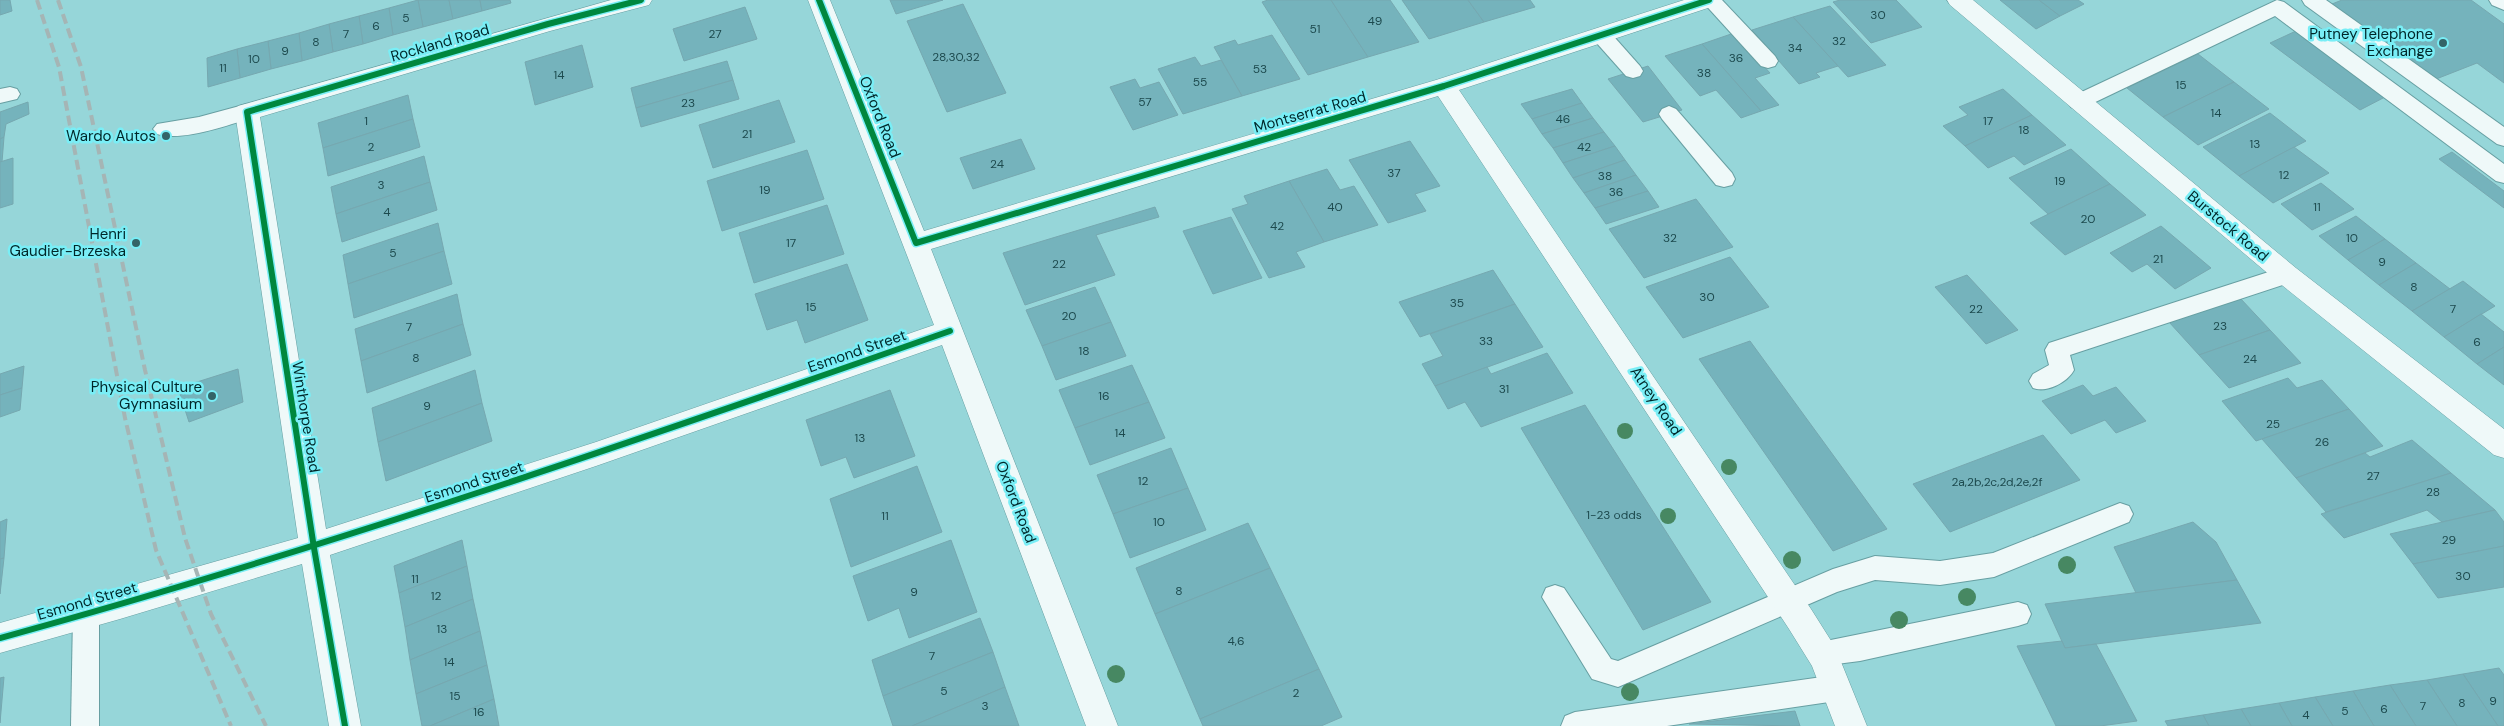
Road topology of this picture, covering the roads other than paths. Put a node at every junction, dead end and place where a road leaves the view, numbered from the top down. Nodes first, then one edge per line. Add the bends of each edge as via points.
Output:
1 (641, 0) edge
2 (819, 0) edge
3 (1710, 0) edge
4 (1958, 0) edge
5 (2312, 0) edge
6 (2499, 0) edge
7 (2504, 4) edge
8 (1601, 35) junction
9 (1768, 61) dead end
10 (1633, 71) dead end
11 (1444, 86) junction
12 (2078, 102) junction
13 (247, 112) junction
14 (1669, 114) dead end
15 (164, 129) dead end
16 (2504, 138) edge
17 (2504, 174) edge
18 (1724, 179) dead end
19 (916, 243) junction
20 (2287, 275) junction
21 (950, 331) junction
22 (2041, 381) dead end
23 (2504, 446) edge
24 (2120, 514) dead end
25 (314, 548) junction
26 (1555, 597) dead end
27 (1788, 599) junction
28 (2018, 614) dead end
29 (86, 615) junction
30 (0, 638) edge
31 (1821, 653) junction
32 (1836, 688) junction
33 (85, 726) edge
34 (345, 726) edge
35 (1102, 726) edge
36 (1575, 726) edge
37 (1851, 726) edge

1 - 13 street, Rockland Road
2 - 19 street, Oxford Road
3 - 8 street, Montserrat Road
3 - 9 lane
4 - 12 street, Burstock Road
5 - 16 lane
6 - 7 lane
8 - 10 lane
8 - 11 street, Montserrat Road
11 - 19 street, Montserrat Road
11 - 27 street, Atney Road
12 - 17 lane via 2277,7
12 - 20 street, Burstock Road
13 - 15 lane via 199,125
13 - 25 street, Winthorpe Road
14 - 18 lane
19 - 21 street, Oxford Road
20 - 22 lane via 2057,350 2062,370
20 - 23 street, Burstock Road
21 - 25 street, Esmond Street via 578,461
21 - 35 street, Oxford Road
24 - 27 lane via 1994,565 1940,573 1875,568 1833,580
25 - 29 street, Esmond Street
25 - 34 street, Winthorpe Road
26 - 27 lane via 1602,670 1618,674
27 - 31 street, Atney Road
28 - 31 lane via 1860,648
29 - 30 street, Esmond Street
29 - 33 lane
31 - 32 street, Atney Road
32 - 36 lane
32 - 37 street, Atney Road

